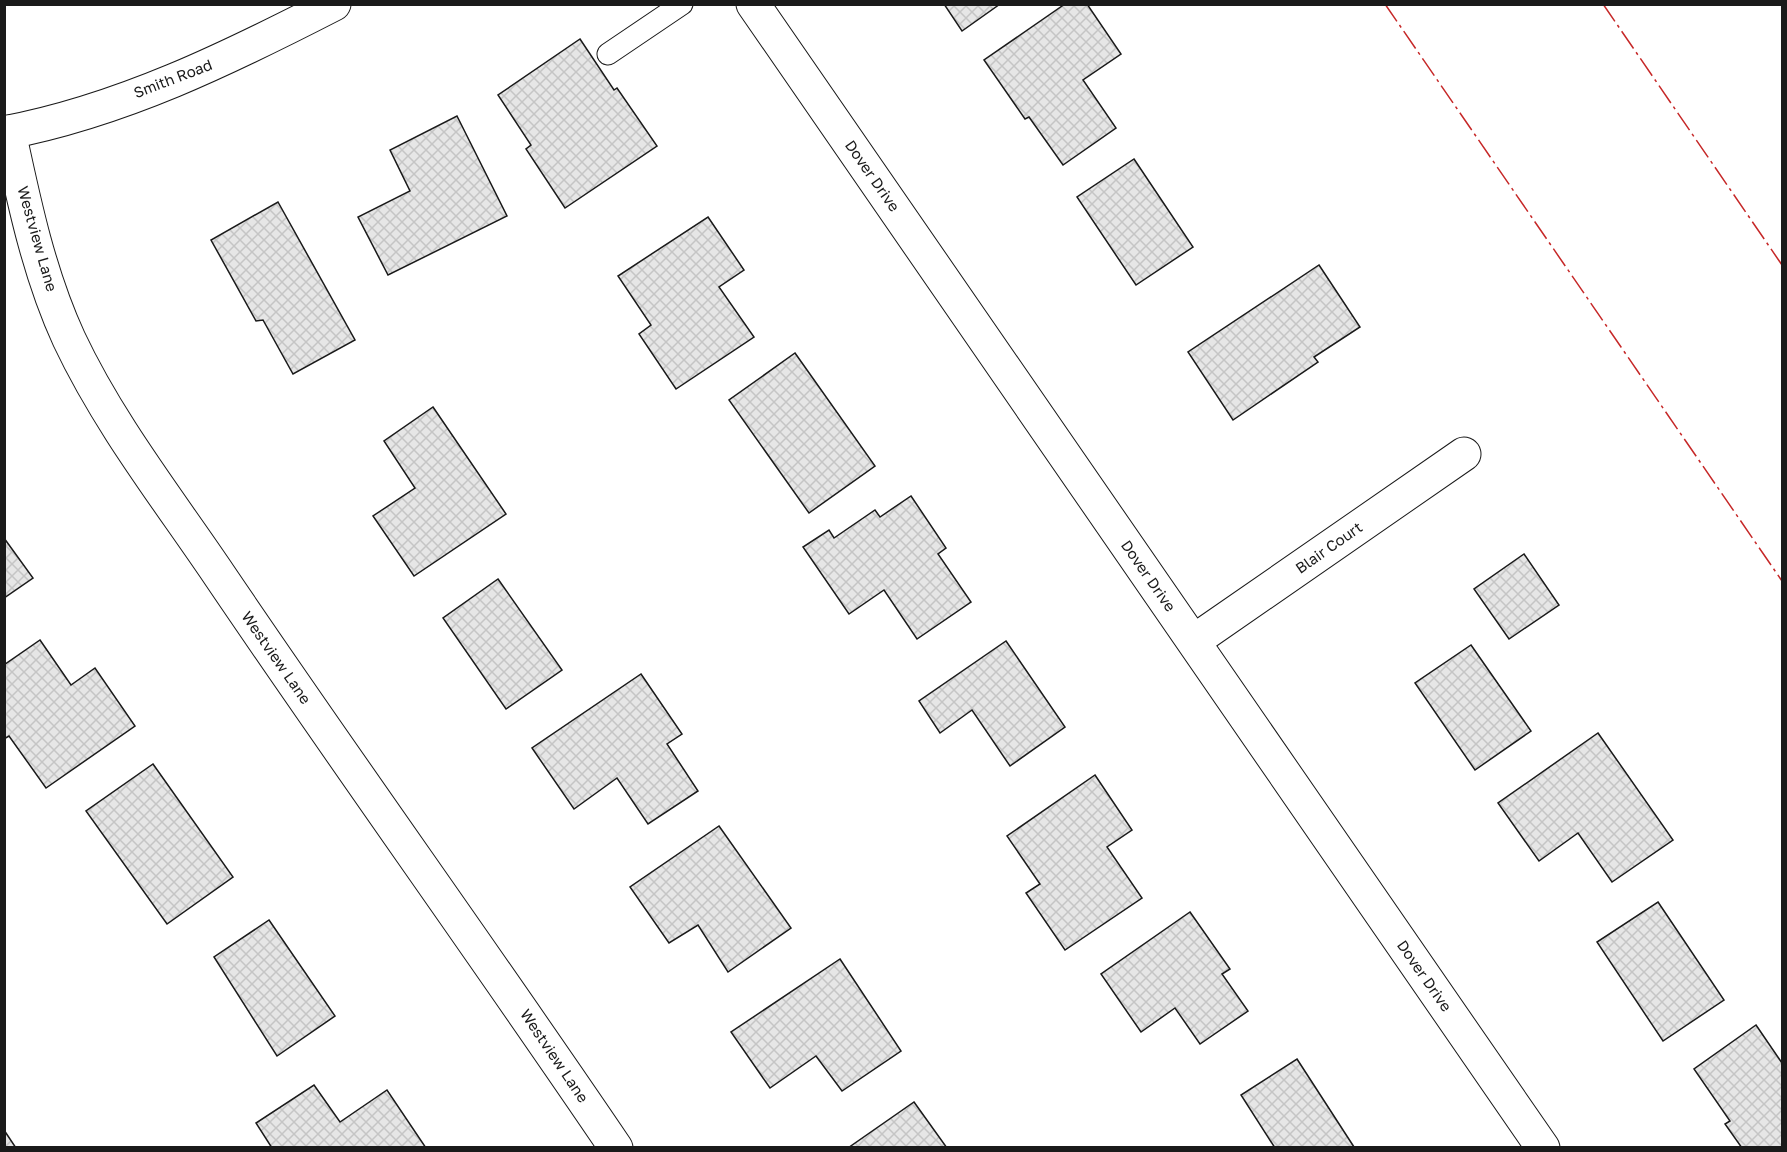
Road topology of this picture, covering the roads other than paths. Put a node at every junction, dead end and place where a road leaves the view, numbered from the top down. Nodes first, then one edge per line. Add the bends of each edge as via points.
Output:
1 (334, 4) edge
2 (682, 4) edge
3 (753, 4) edge
4 (608, 54) dead end
5 (7, 133) edge
6 (1464, 454) dead end
7 (1194, 641) junction
8 (616, 1148) edge
9 (1543, 1148) edge

1 - 5 street, Smith Road via 205,68 74,117
2 - 4 lane
3 - 7 street, Dover Drive
5 - 8 street, Westview Lane via 44,273 69,339 112,417
6 - 7 street, Blair Court
7 - 9 street, Dover Drive

